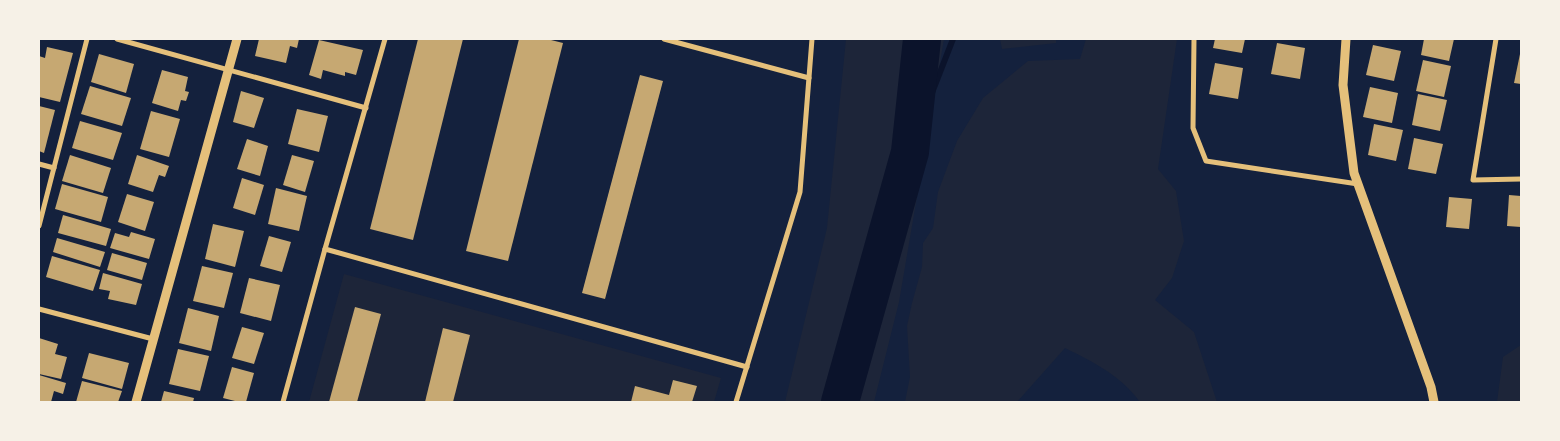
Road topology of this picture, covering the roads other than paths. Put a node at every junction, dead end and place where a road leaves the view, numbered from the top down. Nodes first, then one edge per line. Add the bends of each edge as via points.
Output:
1 (88, 39) edge
2 (118, 39) edge
3 (236, 39) edge
4 (385, 39) edge
5 (664, 39) edge
6 (812, 39) edge
7 (1194, 39) edge
8 (1346, 39) edge
9 (1496, 39) edge
10 (228, 70) junction
11 (809, 78) junction
12 (366, 108) junction
13 (39, 164) edge
14 (54, 168) junction
15 (1521, 180) edge
16 (1358, 184) junction
17 (39, 226) edge
18 (325, 249) junction
19 (39, 309) edge
20 (153, 339) junction
21 (747, 368) junction
22 (136, 402) edge
23 (283, 402) edge
24 (736, 402) edge
25 (1434, 402) edge

1 - 14 street
2 - 10 street
3 - 10 street
4 - 12 street
5 - 11 street
6 - 11 street
7 - 16 street via 1193,128 1206,161
8 - 16 street via 1343,85
9 - 15 street via 1473,180
10 - 12 street
10 - 20 street
11 - 21 street via 800,192
12 - 18 street
13 - 14 street
14 - 17 street
16 - 25 street
18 - 21 street
18 - 23 street
19 - 20 street
20 - 22 street
21 - 24 street

